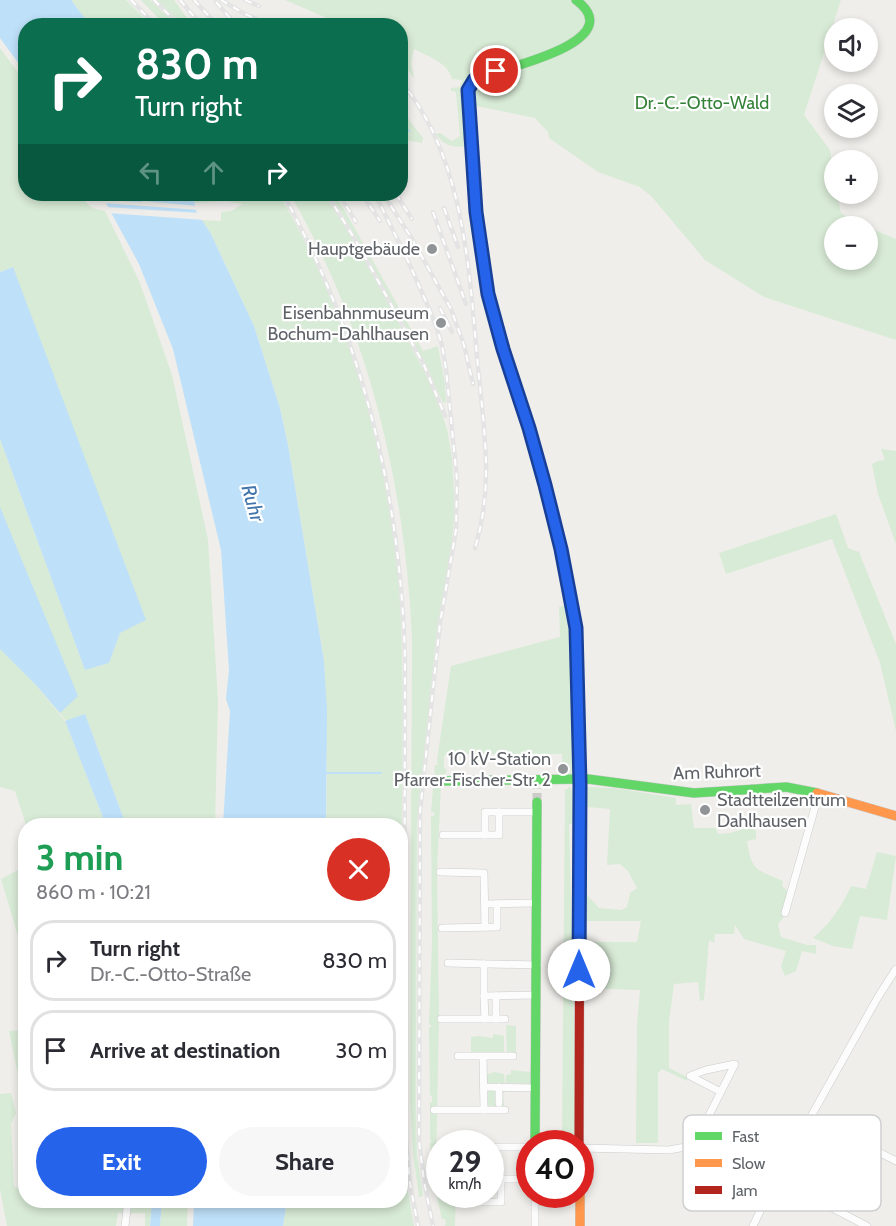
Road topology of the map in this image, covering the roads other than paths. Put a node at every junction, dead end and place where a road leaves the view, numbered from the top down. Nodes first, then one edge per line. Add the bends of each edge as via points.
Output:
1 (576, 0) edge
2 (580, 779) junction
3 (439, 781) dead end
4 (819, 793) junction
5 (537, 807) joint
6 (499, 812) junction
7 (896, 816) edge
8 (443, 835) dead end
9 (485, 835) junction
10 (440, 872) dead end
11 (536, 903) junction
12 (484, 904) junction
13 (497, 904) junction
14 (785, 913) dead end
15 (485, 927) junction
16 (442, 928) dead end
17 (448, 963) dead end
18 (484, 964) junction
19 (537, 965) junction
20 (896, 969) edge
21 (536, 995) junction
22 (484, 996) junction
23 (496, 996) junction
24 (441, 1019) dead end
25 (496, 1019) junction
26 (505, 1019) dead end
27 (485, 1020) junction
28 (458, 1056) dead end
29 (513, 1056) dead end
30 (483, 1057) junction
31 (741, 1059) dead end
32 (735, 1064) junction
33 (484, 1087) junction
34 (499, 1087) junction
35 (536, 1088) junction
36 (721, 1092) junction
37 (499, 1103) dead end
38 (434, 1110) dead end
39 (484, 1110) junction
40 (505, 1110) dead end
41 (709, 1115) edge
42 (813, 1115) edge
43 (536, 1130) edge
44 (579, 1130) edge
45 (683, 1147) edge
46 (594, 1148) edge
47 (881, 1153) edge
48 (896, 1161) edge
49 (127, 1208) edge
50 (535, 1208) edge
51 (580, 1208) edge
52 (760, 1211) edge
53 (838, 1211) edge
54 (125, 1226) edge
55 (535, 1226) edge
56 (580, 1226) edge
57 (753, 1226) edge
58 (867, 1226) edge

1 - 2 street via 588,10 591,19 582,37 482,76 469,86 468,99 476,212 488,294 558,531 573,611
2 - 3 street, Am Ruhrort via 537,785
2 - 4 street, Am Ruhrort via 681,793 786,788
2 - 44 street
4 - 7 street, Am Ruhrort
4 - 14 street
5 - 6 street
5 - 11 street
6 - 9 street via 485,812
6 - 9 street via 499,835
8 - 9 street
10 - 12 street via 484,873
11 - 13 street
11 - 19 street
12 - 13 street
12 - 15 street
13 - 15 street via 497,927
15 - 16 street
17 - 18 street
18 - 19 street
18 - 22 street
19 - 21 street
20 - 42 street
21 - 23 street
21 - 35 street
22 - 23 street
22 - 27 street
23 - 25 street
24 - 27 street
25 - 26 street
25 - 27 street
28 - 30 street
29 - 30 street
30 - 33 street
31 - 32 street
32 - 36 street
32 - 36 street via 714,1065 690,1076
33 - 34 street
33 - 39 street
34 - 35 street
34 - 37 street
35 - 43 street
36 - 41 street
38 - 39 street
39 - 40 street
45 - 46 street
47 - 48 street
49 - 54 street
50 - 55 street
51 - 56 street
52 - 57 street
53 - 58 street

